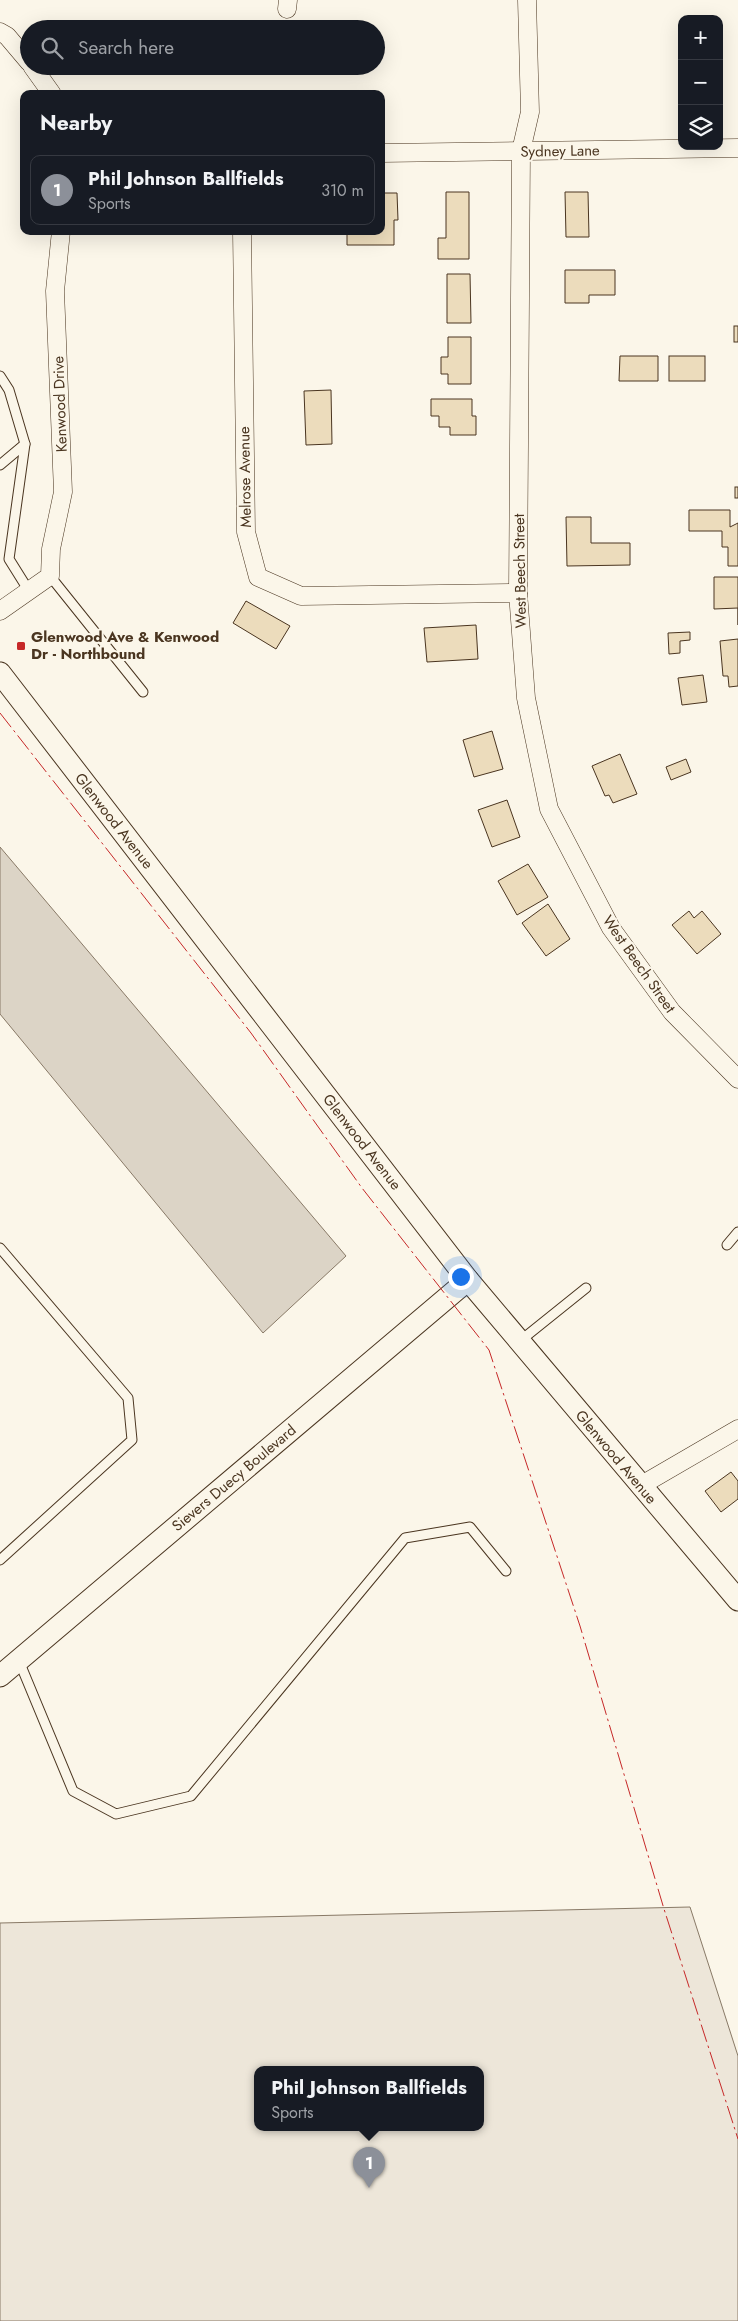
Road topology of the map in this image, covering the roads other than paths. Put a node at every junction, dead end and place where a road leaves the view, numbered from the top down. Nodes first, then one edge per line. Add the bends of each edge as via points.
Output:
1 (527, 0) edge
2 (0, 32) edge
3 (20, 51) edge
4 (38, 75) edge
5 (49, 90) edge
6 (738, 148) edge
7 (521, 151) junction
8 (385, 153) edge
9 (61, 235) edge
10 (242, 235) edge
11 (0, 376) edge
12 (24, 444) junction
13 (0, 465) edge
14 (50, 576) junction
15 (29, 591) junction
16 (518, 593) junction
17 (0, 611) edge
18 (0, 673) edge
19 (143, 692) dead end
20 (738, 1079) edge
21 (738, 1232) edge
22 (727, 1245) dead end
23 (0, 1248) edge
24 (468, 1280) junction
25 (586, 1288) dead end
26 (519, 1341) junction
27 (738, 1429) edge
28 (640, 1486) junction
29 (0, 1560) edge
30 (506, 1571) dead end
31 (738, 1600) edge
32 (19, 1660) junction
33 (0, 1676) edge

1 - 7 street, West Beech Street via 530,112
2 - 3 street
4 - 5 street
6 - 7 street, Sydney Lane
7 - 8 street, Sydney Lane
7 - 16 street, West Beech Street
9 - 14 street, Kenwood Drive via 55,291 63,492 51,549
10 - 16 street, Melrose Avenue via 246,532 258,578 301,596
11 - 12 lane via 9,390
12 - 13 lane
12 - 15 lane via 9,559
14 - 15 street
14 - 19 lane
15 - 17 street
16 - 20 street, West Beech Street via 526,698 548,809 611,928 672,1012
18 - 24 street, Glenwood Avenue
21 - 22 lane
23 - 29 lane via 128,1398 132,1440
24 - 26 street, Glenwood Avenue
24 - 32 street, Sievers Duecy Boulevard
25 - 26 lane
26 - 28 street, Glenwood Avenue
27 - 28 street
28 - 31 street, Glenwood Avenue
30 - 32 lane via 470,1526 405,1538 191,1796 116,1814 74,1791
32 - 33 street, Sievers Duecy Boulevard

